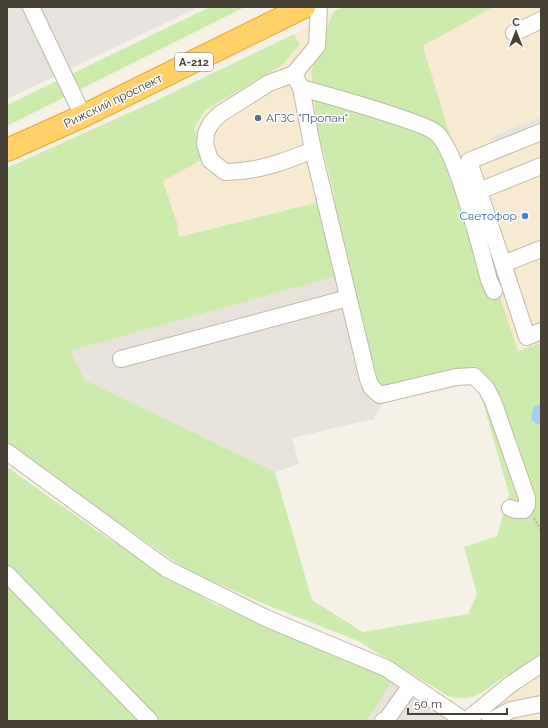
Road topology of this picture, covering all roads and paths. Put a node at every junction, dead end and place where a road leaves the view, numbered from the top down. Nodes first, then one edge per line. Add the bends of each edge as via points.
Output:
1 (31, 7) edge
2 (304, 7) edge
3 (319, 7) edge
4 (541, 20) edge
5 (514, 33) dead end
6 (294, 74) junction
7 (301, 88) junction
8 (83, 116) junction
9 (541, 132) edge
10 (7, 150) edge
11 (313, 150) junction
12 (541, 166) edge
13 (479, 191) junction
14 (541, 249) edge
15 (503, 264) junction
16 (494, 291) dead end
17 (348, 298) junction
18 (541, 331) edge
19 (121, 359) dead end
20 (7, 452) edge
21 (510, 508) dead end
22 (7, 574) edge
23 (541, 664) edge
24 (411, 685) junction
25 (541, 704) edge
26 (150, 721) edge
27 (383, 721) edge
28 (466, 721) edge
29 (490, 721) edge

1 - 8 street
2 - 8 highway, Рижский проспект / А-212
3 - 6 street via 317,46
4 - 5 street
6 - 7 street
6 - 11 street via 269,83 220,114 211,123 206,133 205,144 210,160 225,172 240,172 284,162
7 - 11 street
7 - 16 street via 359,104 435,132 446,144 460,179
8 - 10 highway, Рижский проспект / А-212
9 - 13 street via 469,161
11 - 17 street
12 - 13 street
13 - 15 street
14 - 15 street
15 - 18 street via 527,337
17 - 19 street
17 - 21 street via 368,379 380,395 456,377 474,376 486,388 493,401 527,498 528,505 524,510
20 - 24 street via 167,569 268,619 386,668
22 - 26 street
23 - 28 street via 511,684
24 - 27 street
24 - 28 street
25 - 29 street via 511,710

